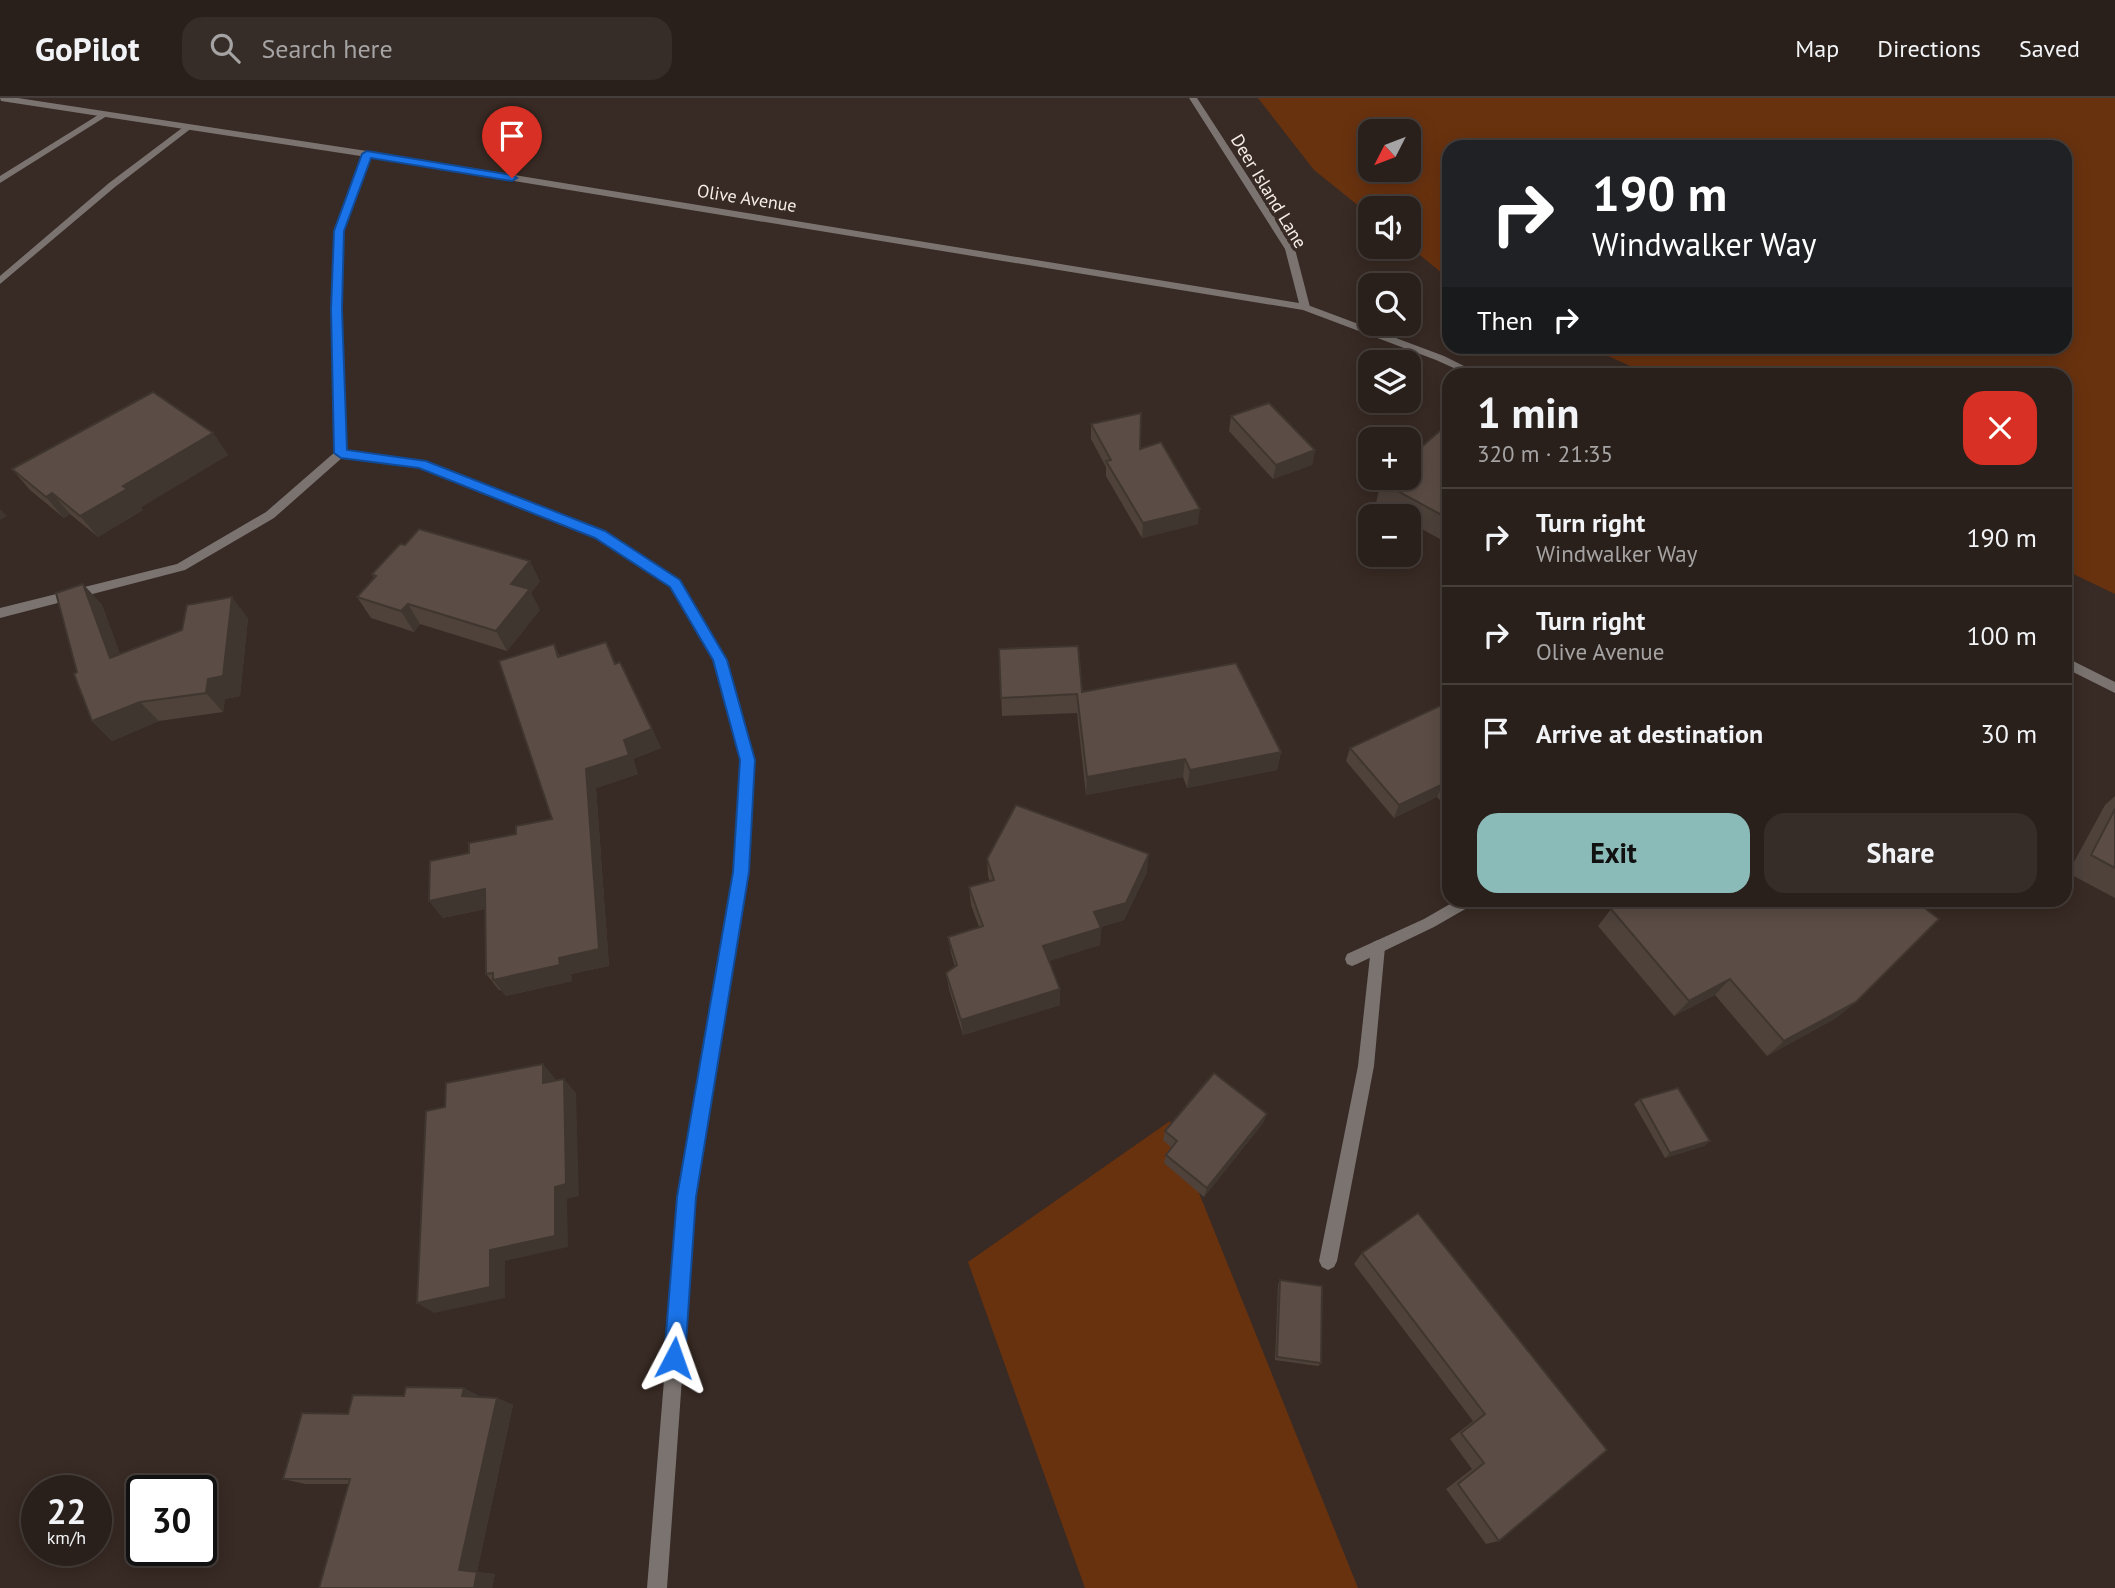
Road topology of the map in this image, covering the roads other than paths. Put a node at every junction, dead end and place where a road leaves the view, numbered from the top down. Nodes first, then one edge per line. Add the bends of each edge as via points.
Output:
1 (1, 98) edge
2 (1193, 98) edge
3 (106, 114) junction
4 (189, 127) junction
5 (367, 154) junction
6 (0, 180) edge
7 (0, 281) edge
8 (1305, 307) junction
9 (1462, 368) edge
10 (341, 453) junction
11 (0, 613) edge
12 (2072, 666) edge
13 (2115, 688) edge
14 (1455, 907) edge
15 (1378, 947) junction
16 (1352, 959) dead end
17 (1328, 1261) dead end
18 (657, 1588) edge

1 - 3 street, Olive Avenue
2 - 8 street, Deer Island Lane via 1290,249
3 - 4 street, Olive Avenue
3 - 6 street
4 - 5 street, Olive Avenue
4 - 7 street via 112,185
5 - 8 street, Olive Avenue
5 - 10 street via 339,231 336,309
8 - 9 street, Olive Avenue
10 - 11 street via 271,515 181,567
10 - 18 street via 421,464 600,534 675,583 720,660 748,760 741,872 687,1197
12 - 13 street
14 - 15 street
15 - 16 street
15 - 17 street via 1375,1012

